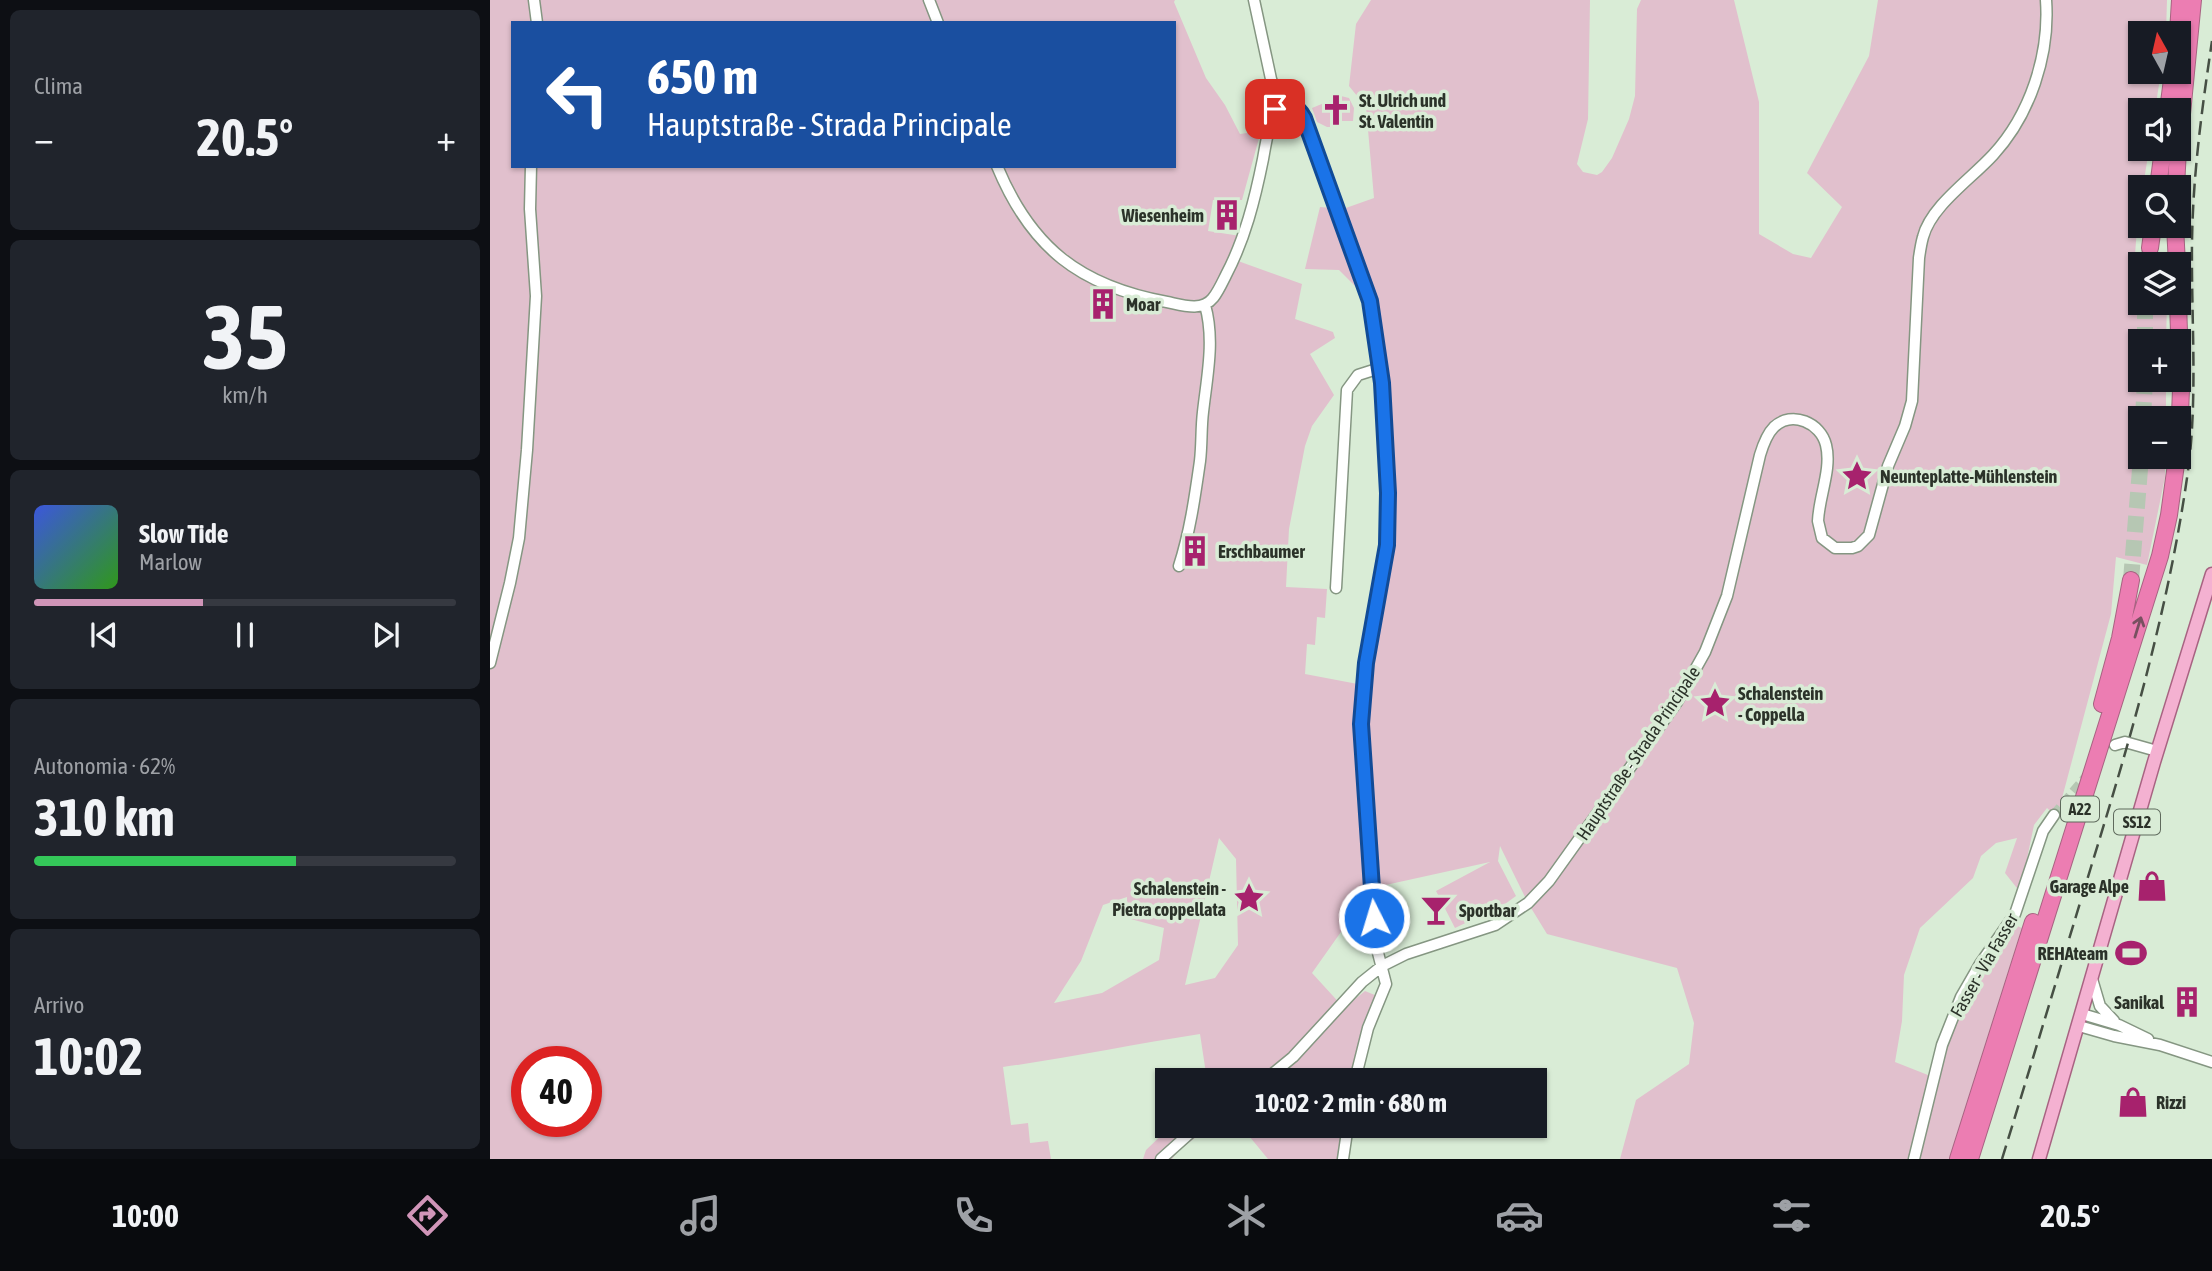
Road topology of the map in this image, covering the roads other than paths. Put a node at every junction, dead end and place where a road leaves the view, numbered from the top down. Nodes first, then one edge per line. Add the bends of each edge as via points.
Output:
1 (534, 0) edge
2 (929, 0) edge
3 (1254, 0) edge
4 (2046, 0) edge
5 (2180, 0) edge
6 (2193, 0) edge
7 (537, 21) edge
8 (937, 21) edge
9 (2179, 21) edge
10 (2184, 98) edge
11 (1280, 106) junction
12 (531, 168) edge
13 (998, 168) edge
14 (2151, 238) edge
15 (2150, 248) tunnel mouth
16 (1205, 304) junction
17 (2178, 315) edge
18 (1380, 368) junction
19 (2180, 406) edge
20 (2176, 469) edge
21 (1179, 566) dead end
22 (2212, 574) edge
23 (2131, 580) tunnel mouth
24 (1336, 588) dead end
25 (490, 663) edge
26 (2115, 745) dead end
27 (2157, 751) junction
28 (2054, 815) tunnel mouth
29 (1382, 966) junction
30 (2092, 979) junction
31 (2081, 1020) junction
32 (2119, 1025) junction
33 (2160, 1045) junction
34 (2212, 1062) edge
35 (1280, 1068) edge
36 (1358, 1068) edge
37 (1184, 1138) edge
38 (1346, 1138) edge
39 (1161, 1159) edge
40 (1343, 1159) edge
41 (1914, 1159) edge
42 (1958, 1159) edge
43 (1970, 1159) edge
44 (2039, 1159) edge

1 - 7 street
2 - 8 street
3 - 11 street
4 - 29 street, Hauptstraße - Strada Principale via 2046,35 2022,114 1993,155 1931,219 1923,235 1912,401 1869,535 1852,548 1827,544 1818,520 1828,458 1825,441 1816,428 1801,420 1784,421 1773,428 1762,448 1727,596 1705,652 1677,702 1571,851 1528,904 1510,916
5 - 9 highway
6 - 10 highway
11 - 16 street via 1271,119 1241,245
11 - 18 street via 1293,107 1304,118 1370,301
12 - 25 street via 536,296 527,450 519,538
13 - 16 street via 1028,224 1070,266 1141,296 1191,306
14 - 15 highway
16 - 21 street via 1210,371 1190,530
17 - 19 highway
18 - 24 street via 1358,375 1347,390
18 - 29 street via 1388,480 1387,545 1366,663 1361,724 1375,928
43 -> 20 highway, A22 via 2160,556
22 - 27 main road, SS12
23 - 42 highway, A22 via 2107,688
26 - 27 street
27 - 30 main road, SS12
28 - 41 street, Fasser - Via Fasser via 2043,831 2015,914 1961,997 1941,1045
29 - 35 street
29 - 36 street via 1384,991
30 - 31 main road, SS12
30 - 32 street via 2100,1006
31 - 32 street
31 - 33 street via 2114,1036
31 - 44 main road, SS12
32 - 33 street
33 - 34 street
37 - 39 street
38 - 40 street

